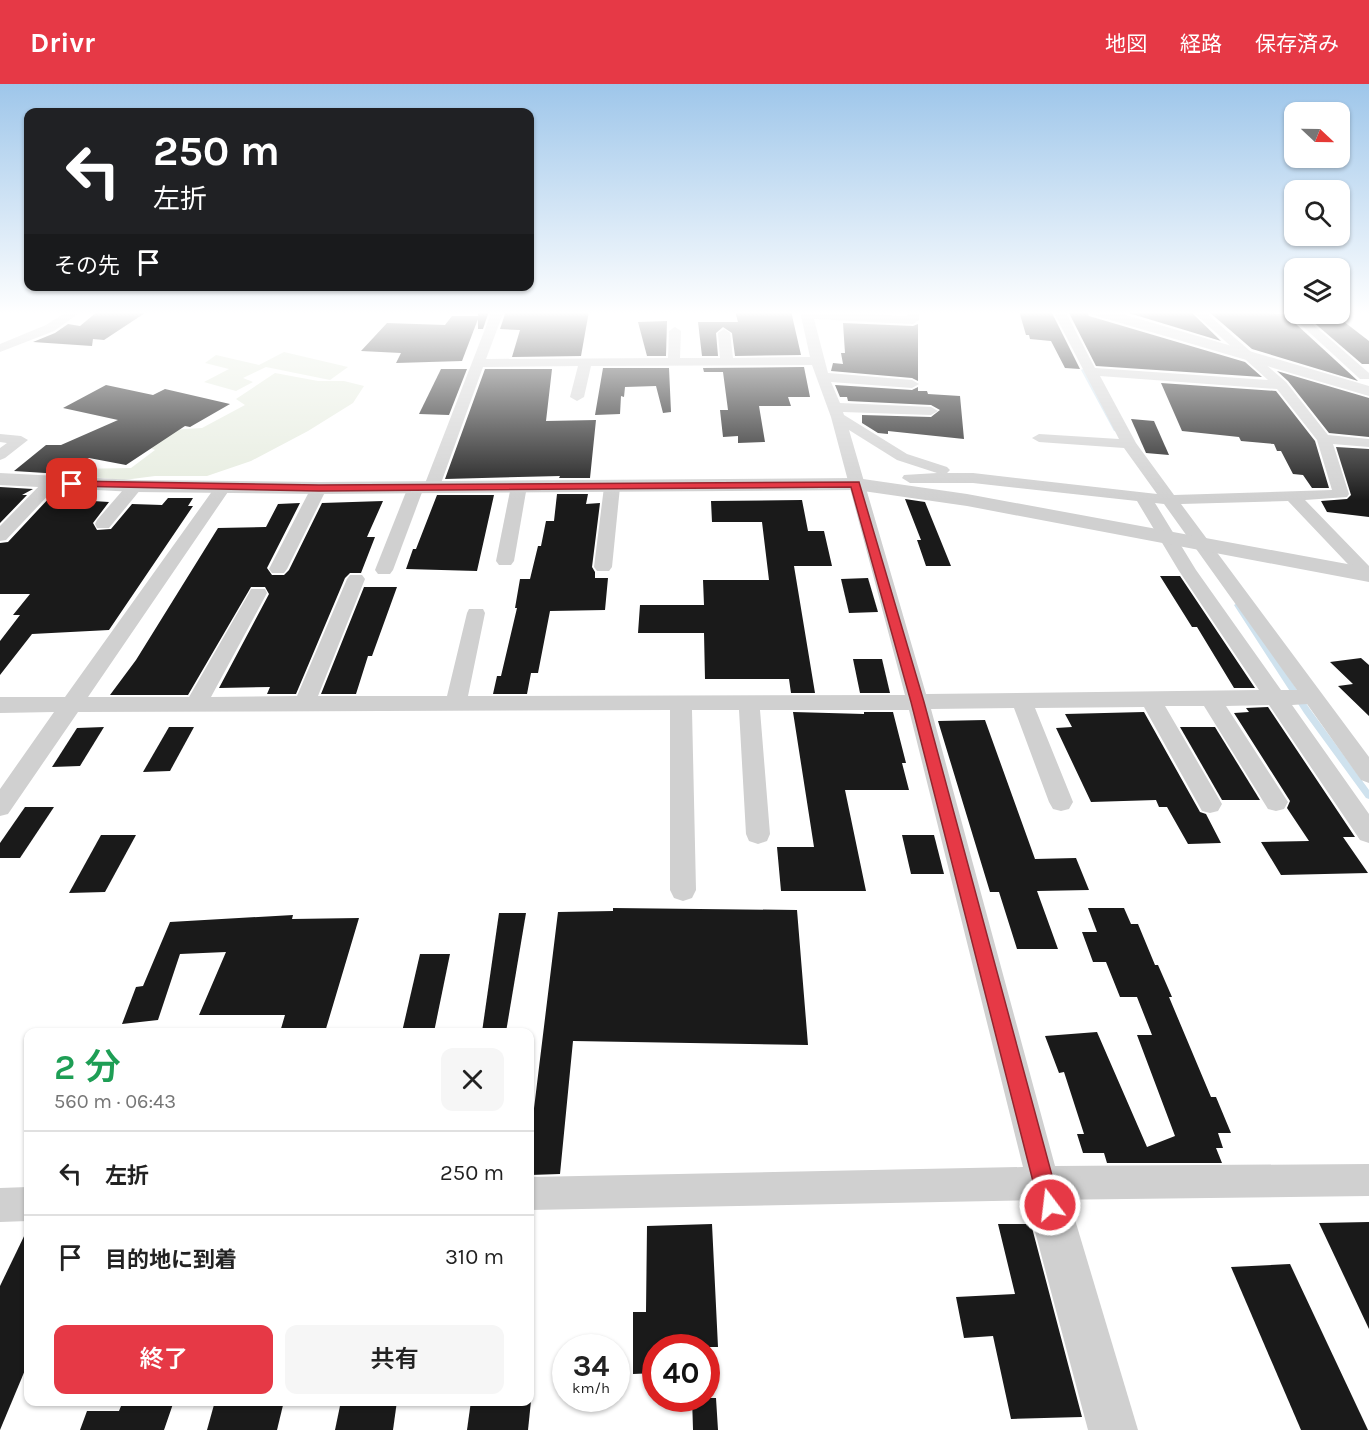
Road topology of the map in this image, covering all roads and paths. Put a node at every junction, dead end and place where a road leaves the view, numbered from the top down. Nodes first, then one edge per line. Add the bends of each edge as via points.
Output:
1 (473, 374) edge
2 (583, 374) edge
3 (1091, 374) edge
4 (1128, 374) edge
5 (1268, 374) edge
6 (1311, 374) edge
7 (823, 376) joint
8 (1368, 381) edge
9 (912, 384) dead end
10 (1281, 385) junction
11 (577, 397) dead end
12 (931, 411) dead end
13 (836, 412) junction
14 (0, 438) edge
15 (1040, 438) dead end
16 (1324, 439) junction
17 (1369, 443) edge
18 (1129, 444) junction
19 (0, 455) edge
20 (910, 478) dead end
21 (973, 478) junction
22 (0, 479) edge
23 (51, 483) junction
24 (855, 484) junction
25 (135, 486) junction
26 (224, 486) junction
27 (519, 486) junction
28 (424, 487) junction
29 (612, 487) junction
30 (319, 488) junction
31 (1292, 496) junction
32 (1143, 497) junction
33 (1170, 500) junction
34 (103, 524) dead end
35 (0, 536) edge
36 (1168, 538) junction
37 (1200, 544) junction
38 (505, 561) dead end
39 (603, 567) dead end
40 (278, 569) dead end
41 (384, 570) dead end
42 (1368, 575) edge
43 (356, 579) dead end
44 (258, 593) dead end
45 (476, 613) dead end
46 (1277, 697) junction
47 (1312, 697) junction
48 (1210, 698) junction
49 (1150, 699) junction
50 (1021, 700) junction
51 (681, 702) junction
52 (749, 702) junction
53 (918, 702) junction
54 (456, 703) junction
55 (196, 704) junction
56 (304, 704) junction
57 (0, 705) edge
58 (73, 705) junction
59 (1369, 774) edge
60 (1061, 802) dead end
61 (1276, 802) dead end
62 (1210, 804) dead end
63 (0, 807) edge
64 (1369, 833) edge
65 (758, 834) dead end
66 (683, 890) dead end
67 (1369, 1180) edge
68 (1043, 1183) junction
69 (534, 1194) edge
70 (24, 1204) edge
71 (0, 1205) edge
72 (1113, 1430) edge

1 - 28 street
2 - 11 street
3 - 18 street
4 - 10 street
5 - 10 street
6 - 8 street via 1339,382
7 - 9 street
7 - 13 street
10 - 16 street
12 - 13 street
13 - 21 street via 903,457
13 - 24 street
14 - 19 street via 21,440
15 - 18 street
16 - 17 street
16 - 31 street via 1341,494
18 - 33 street
20 - 21 street
21 - 32 street
22 - 23 street
23 - 25 street
23 - 35 street
24 - 29 street
24 - 36 street
24 - 53 street
25 - 26 street
25 - 34 street
26 - 30 street
26 - 58 street
27 - 28 street
27 - 29 street
27 - 38 street
28 - 30 street
28 - 41 street
29 - 39 street
30 - 40 street
31 - 33 street
31 - 42 street
32 - 33 street
32 - 36 street
33 - 37 street
36 - 37 street
36 - 46 street
37 - 42 street
37 - 47 street
43 - 56 street
44 - 55 street
45 - 54 street
46 - 47 street
46 - 48 street
46 - 64 street
47 - 59 street
48 - 49 street
48 - 61 street
49 - 50 street
49 - 62 street
50 - 53 street
50 - 60 street
51 - 52 street
51 - 54 street
51 - 66 street
52 - 53 street
52 - 65 street
53 - 68 street
54 - 56 street
55 - 56 street
55 - 58 street
57 - 58 street
58 - 63 street
67 - 68 street
68 - 69 street
68 - 72 street
70 - 71 street

